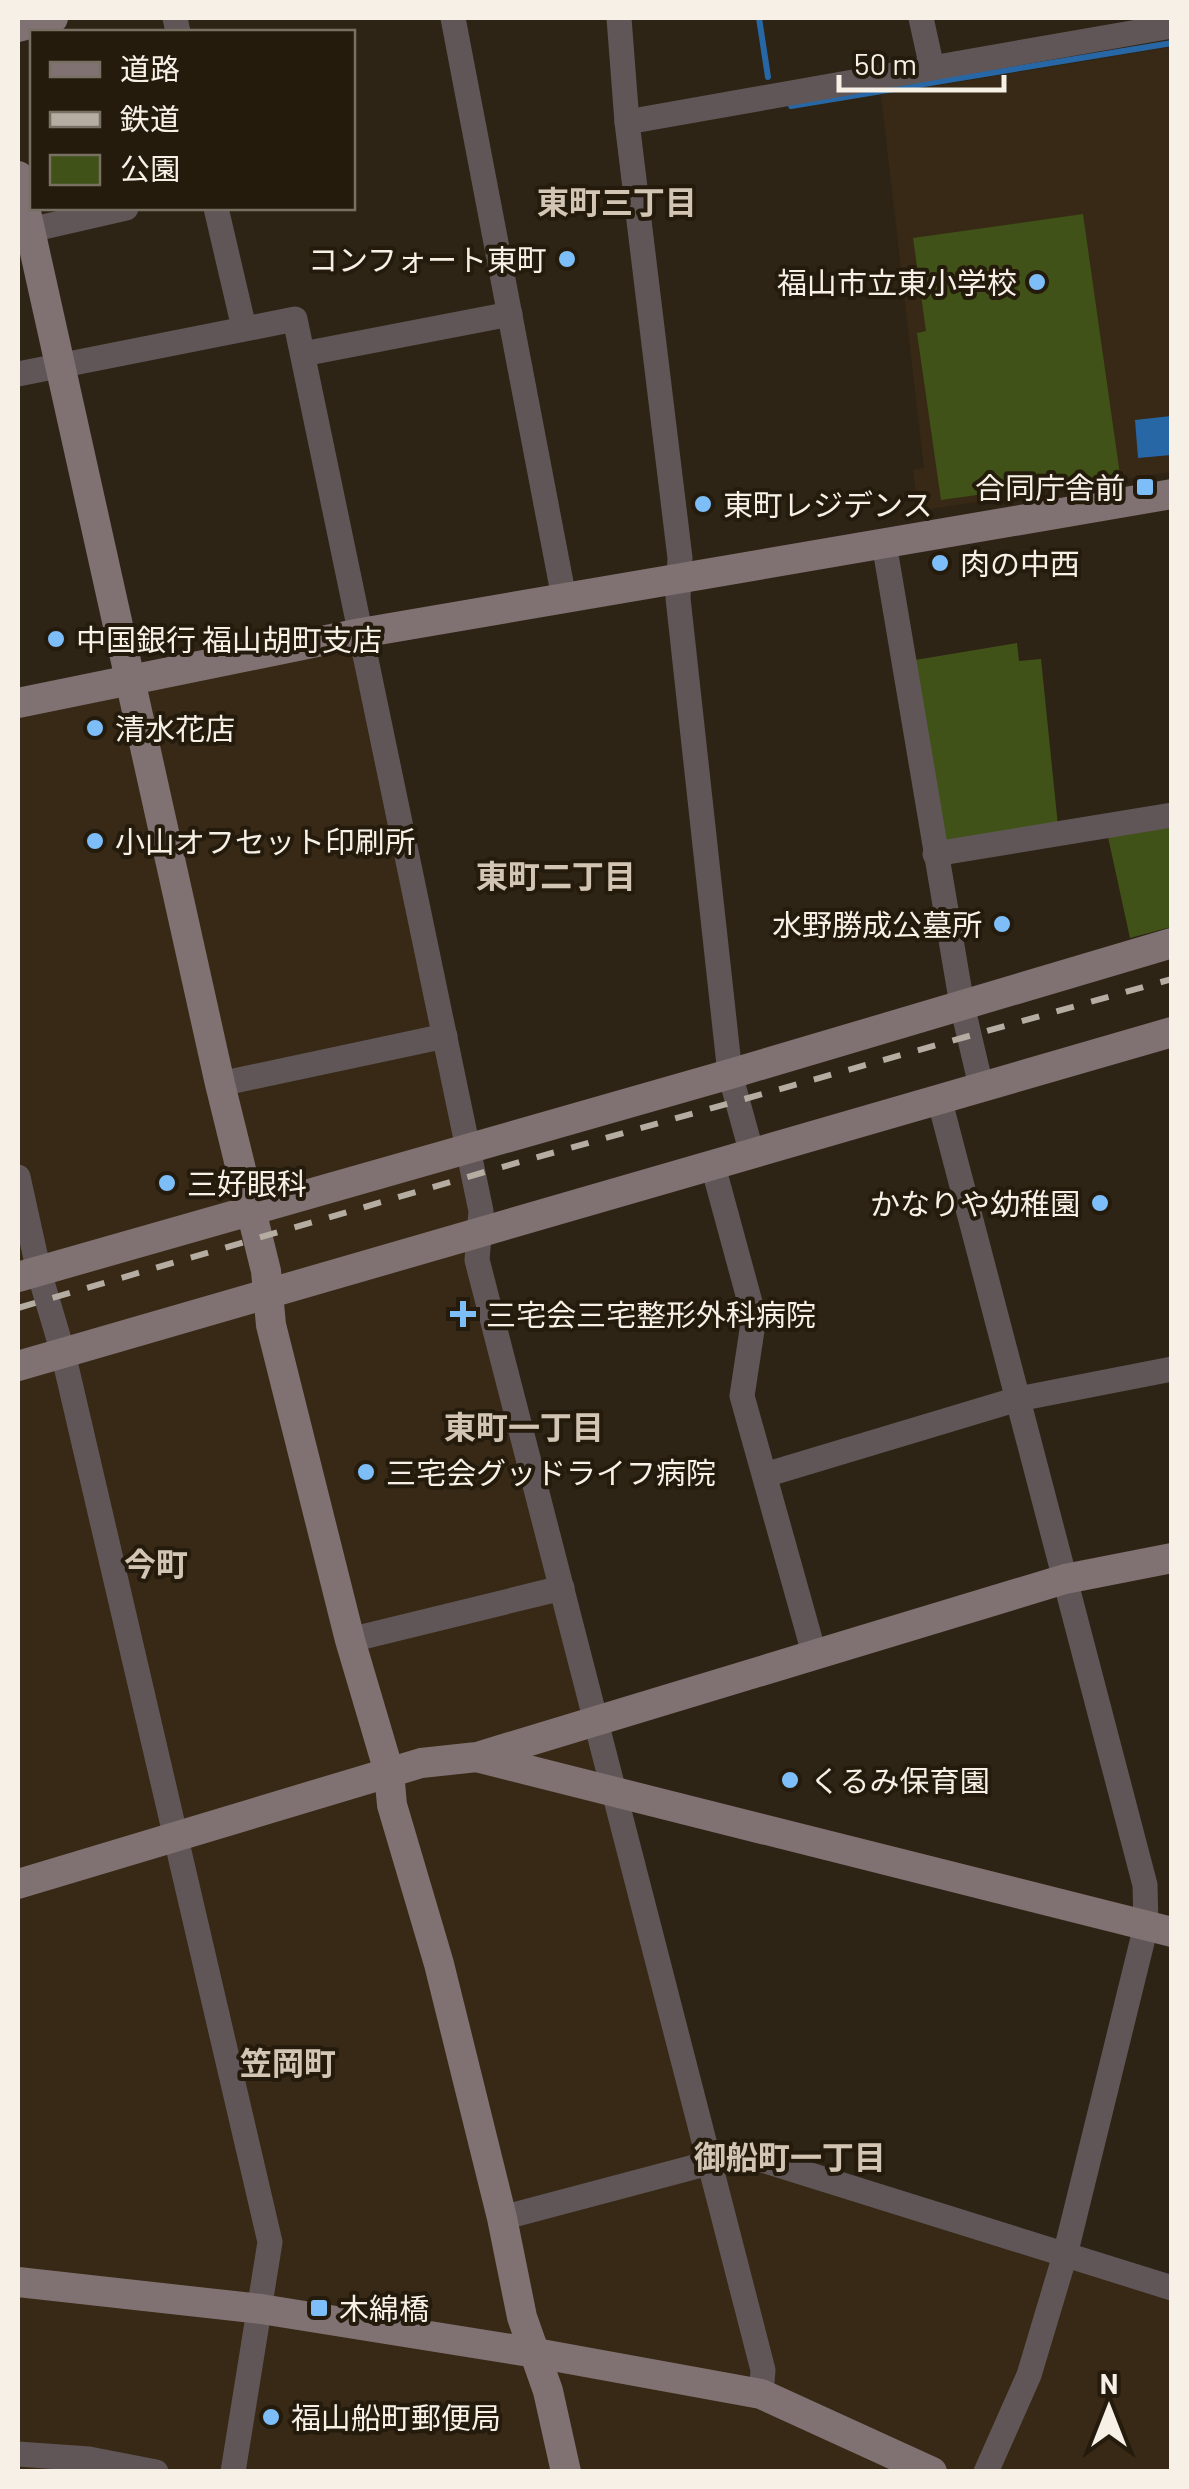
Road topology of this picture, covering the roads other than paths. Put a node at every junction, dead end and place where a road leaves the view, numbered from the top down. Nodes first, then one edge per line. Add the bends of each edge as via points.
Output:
1 (53, 18) edge
2 (454, 18) edge
3 (620, 18) edge
4 (922, 18) edge
5 (1172, 26) edge
6 (18, 27) edge
7 (932, 68) junction
8 (628, 122) junction
9 (18, 176) edge
10 (117, 210) edge
11 (216, 210) edge
12 (30, 230) junction
13 (510, 314) junction
14 (244, 328) junction
15 (302, 354) junction
16 (58, 364) junction
17 (18, 374) edge
18 (1172, 494) edge
19 (884, 543) junction
20 (678, 579) junction
21 (564, 598) junction
22 (361, 633) junction
23 (129, 680) junction
24 (18, 703) edge
25 (1172, 815) edge
26 (936, 854) junction
27 (1172, 943) edge
28 (962, 1005) junction
29 (1172, 1032) edge
30 (445, 1036) junction
31 (730, 1074) junction
32 (220, 1084) junction
33 (981, 1086) junction
34 (939, 1098) junction
35 (468, 1147) junction
36 (752, 1154) junction
37 (713, 1166) junction
38 (18, 1177) edge
39 (251, 1210) junction
40 (479, 1234) junction
41 (28, 1274) edge
42 (268, 1294) junction
43 (64, 1361) junction
44 (18, 1366) edge
45 (1172, 1369) edge
46 (1018, 1399) junction
47 (765, 1475) junction
48 (1172, 1558) edge
49 (1065, 1579) junction
50 (562, 1588) junction
51 (350, 1640) junction
52 (815, 1656) junction
53 (595, 1722) junction
54 (477, 1757) junction
55 (389, 1772) junction
56 (616, 1794) junction
57 (174, 1837) junction
58 (18, 1884) edge
59 (1158, 1929) edge
60 (712, 2162) junction
61 (502, 2218) junction
62 (1066, 2255) junction
63 (18, 2282) edge
64 (1172, 2288) edge
65 (261, 2309) junction
66 (536, 2353) junction
67 (761, 2394) junction
68 (18, 2454) edge
69 (156, 2472) edge
70 (232, 2472) edge
71 (566, 2472) edge
72 (932, 2472) edge
73 (986, 2472) edge

1 - 6 street
2 - 13 street
3 - 8 street
4 - 7 street
5 - 7 street
7 - 8 street
8 - 20 street
9 - 12 street
10 - 12 street
11 - 14 street
12 - 16 street
13 - 15 street
13 - 21 street
14 - 15 street via 295,319
14 - 16 street
15 - 22 street
16 - 17 street
16 - 23 street
18 - 19 street
19 - 20 street
19 - 26 street
20 - 21 street
20 - 31 street
21 - 22 street
22 - 23 street
22 - 30 street
23 - 24 street
23 - 32 street
25 - 26 street
26 - 28 street
27 - 28 street
28 - 31 street
28 - 33 street
29 - 33 street
30 - 32 street
30 - 35 street
31 - 35 street
31 - 36 street
32 - 39 street
33 - 34 street
34 - 36 street
34 - 46 street
35 - 39 street
35 - 40 street
36 - 37 street
37 - 40 street
37 - 47 street via 754,1317 742,1396
38 - 41 street
39 - 41 street
39 - 42 street
40 - 42 street
40 - 50 street via 477,1260
41 - 43 street
42 - 43 street
42 - 51 street
43 - 44 street
43 - 57 street
45 - 46 street
46 - 47 street
46 - 49 street
47 - 52 street
48 - 49 street
49 - 52 street
49 - 59 street
50 - 51 street
50 - 53 street
51 - 55 street
52 - 53 street
53 - 54 street
53 - 56 street
54 - 55 street
54 - 56 street
55 - 57 street
55 - 61 street via 392,1805
56 - 59 street
56 - 60 street
57 - 58 street
57 - 65 street via 270,2242
59 - 62 street
60 - 61 street
60 - 62 street via 743,2154
60 - 67 street via 763,2370
61 - 66 street via 522,2318
62 - 64 street
62 - 73 street via 1030,2375
63 - 65 street
65 - 66 street
65 - 70 street
66 - 67 street
66 - 71 street
67 - 72 street
68 - 69 street

